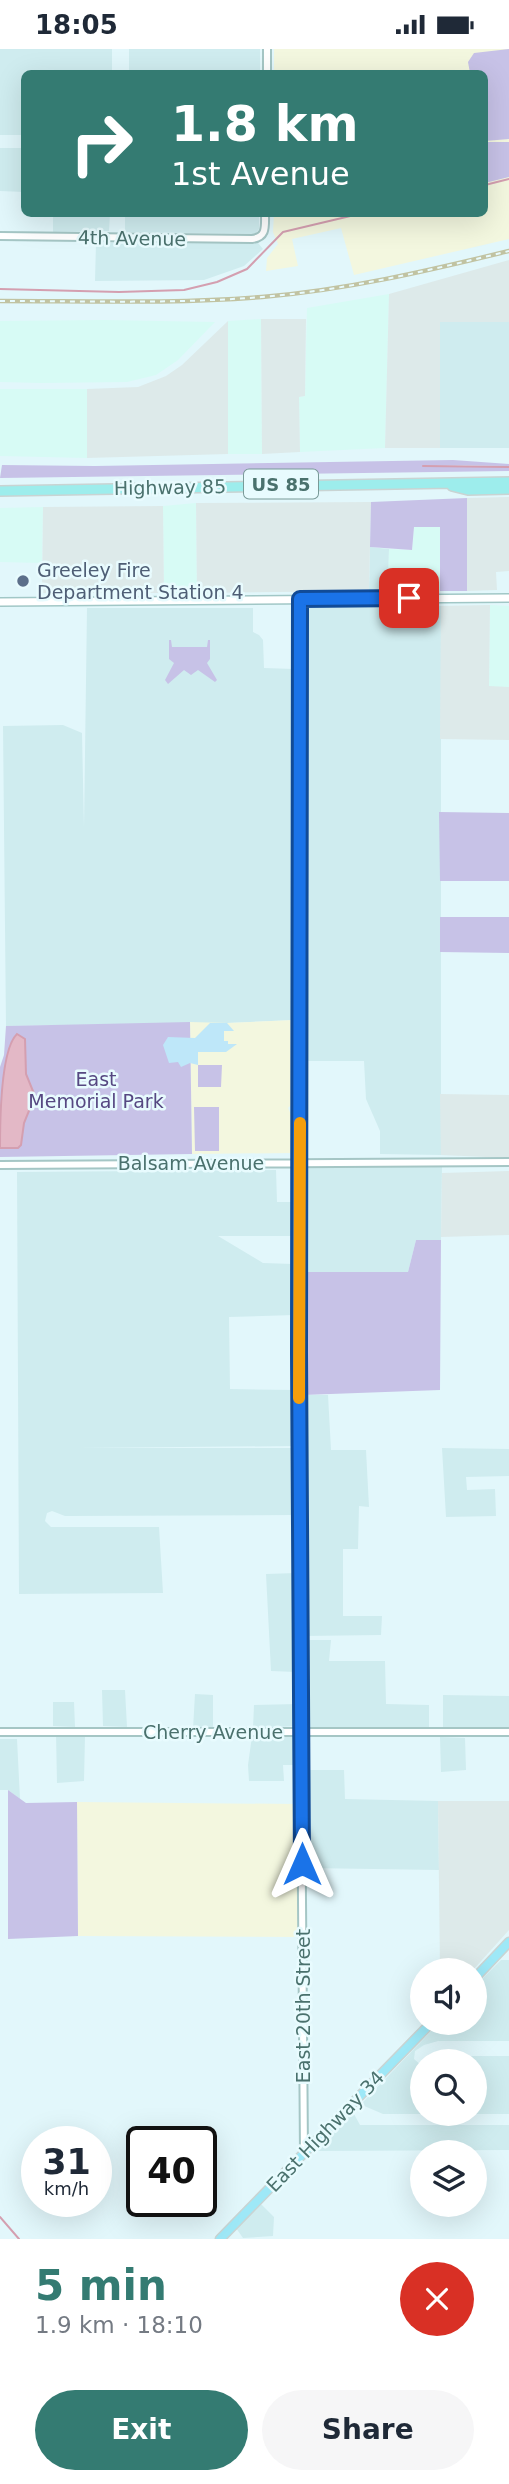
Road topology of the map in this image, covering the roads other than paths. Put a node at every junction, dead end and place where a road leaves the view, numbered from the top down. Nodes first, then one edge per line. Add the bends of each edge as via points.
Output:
1 (267, 49) edge
2 (267, 70) edge
3 (265, 217) edge
4 (0, 236) edge
5 (440, 482) junction
6 (509, 482) edge
7 (509, 489) edge
8 (0, 491) edge
9 (509, 598) edge
10 (300, 599) junction
11 (0, 602) edge
12 (300, 1162) junction
13 (509, 1162) edge
14 (0, 1165) edge
15 (509, 1731) edge
16 (0, 1732) edge
17 (301, 1732) junction
18 (509, 1942) edge
19 (487, 1965) edge
20 (420, 2035) edge
21 (304, 2153) junction
22 (220, 2239) edge

1 - 2 street
3 - 4 street, 4th Avenue via 262,236 252,239
5 - 6 highway, Highway 85 / US 85
5 - 7 highway via 468,490
5 - 8 highway, Highway 85 / US 85
9 - 10 main road
10 - 11 main road
10 - 12 street, East 20th Street
12 - 13 street, Balsam Avenue
12 - 14 street, Balsam Avenue
12 - 17 street, East 20th Street
15 - 17 street, Cherry Avenue
16 - 17 street, Cherry Avenue
17 - 21 street, East 20th Street
18 - 19 main road
20 - 21 main road, East Highway 34
21 - 22 main road, East Highway 34

